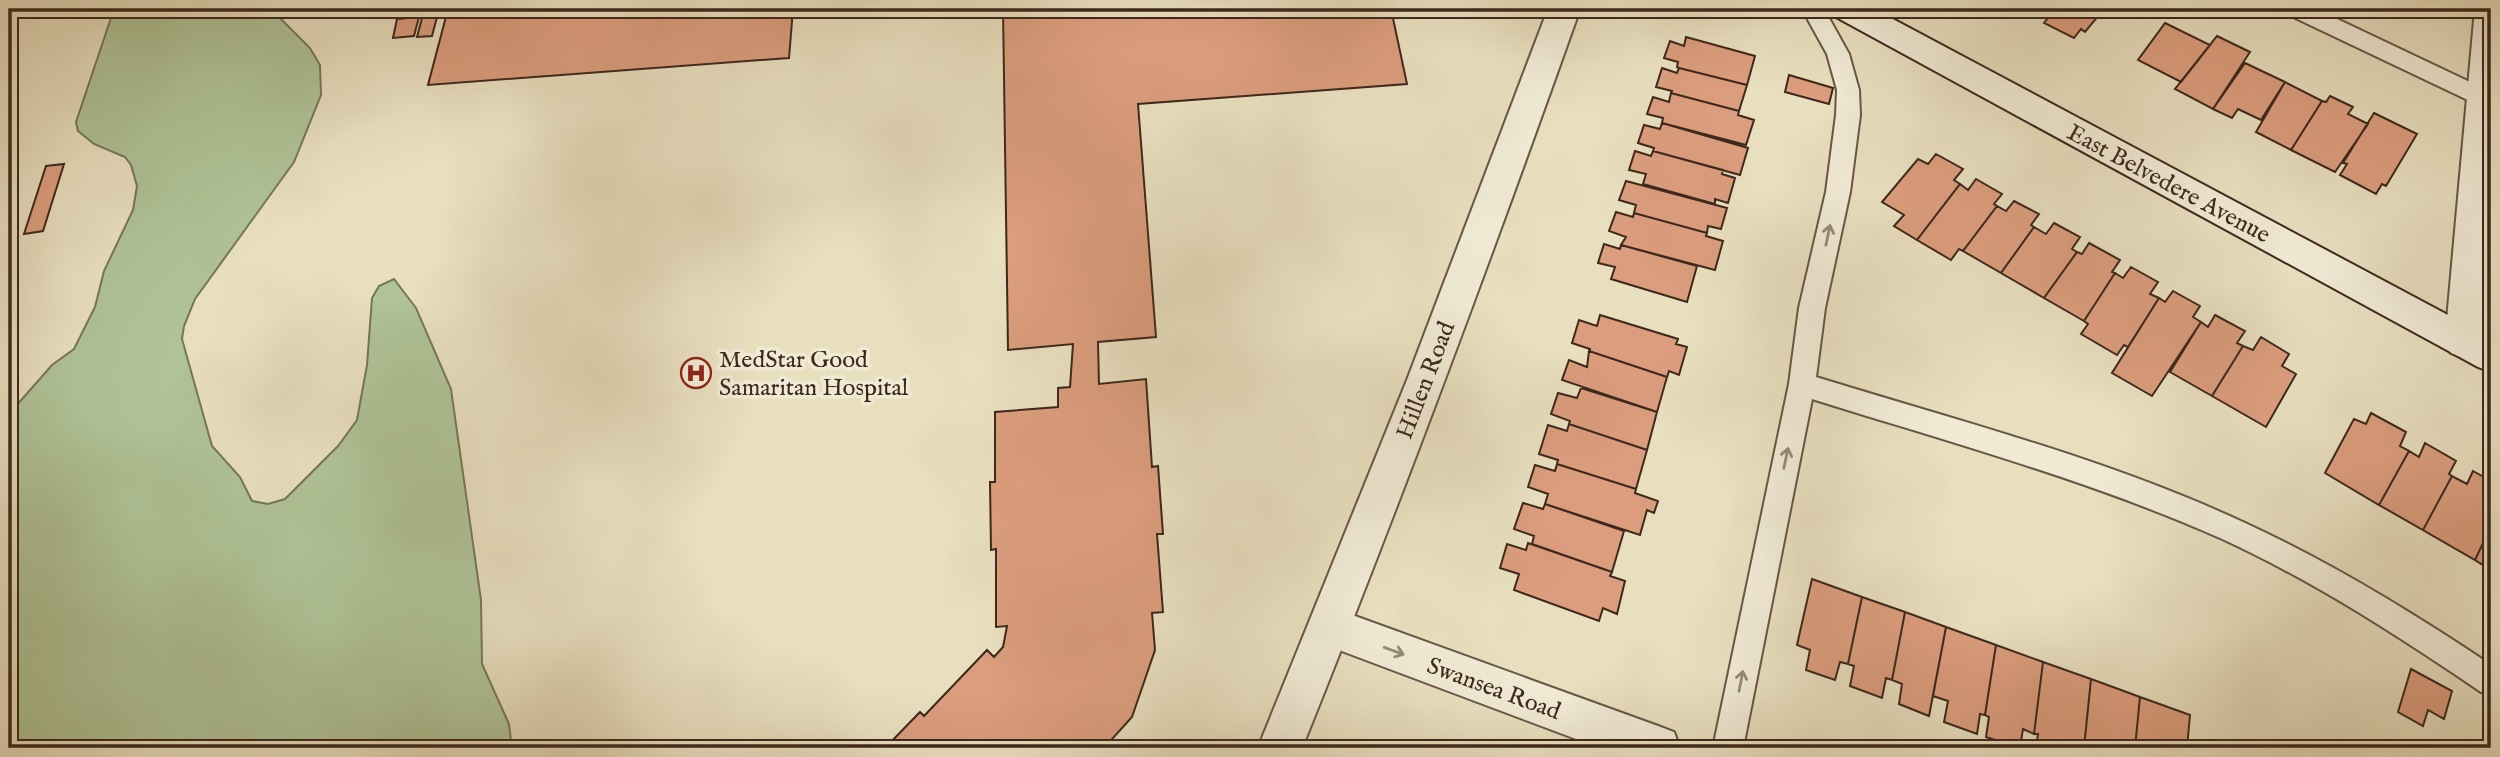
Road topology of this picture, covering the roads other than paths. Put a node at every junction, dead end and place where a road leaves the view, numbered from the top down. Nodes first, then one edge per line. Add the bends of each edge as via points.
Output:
1 (1564, 9) edge
2 (1813, 9) edge
3 (1847, 9) edge
4 (2297, 9) edge
5 (2491, 9) edge
6 (2488, 101) edge
7 (2478, 349) edge
8 (1802, 384) junction
9 (1330, 628) junction
10 (2491, 682) edge
11 (1280, 748) edge
12 (1658, 748) edge
13 (1728, 748) edge

1 - 9 street, Hillen Road
8 -> 2 lane via 1848,115 1848,89 1838,54
3 - 7 street, East Belvedere Avenue
4 - 6 lane
5 - 6 street
6 - 7 street
8 - 10 lane via 2084,473 2193,513 2274,551 2403,622
13 -> 8 lane
9 - 11 street, Hillen Road
9 -> 12 street, Swansea Road

